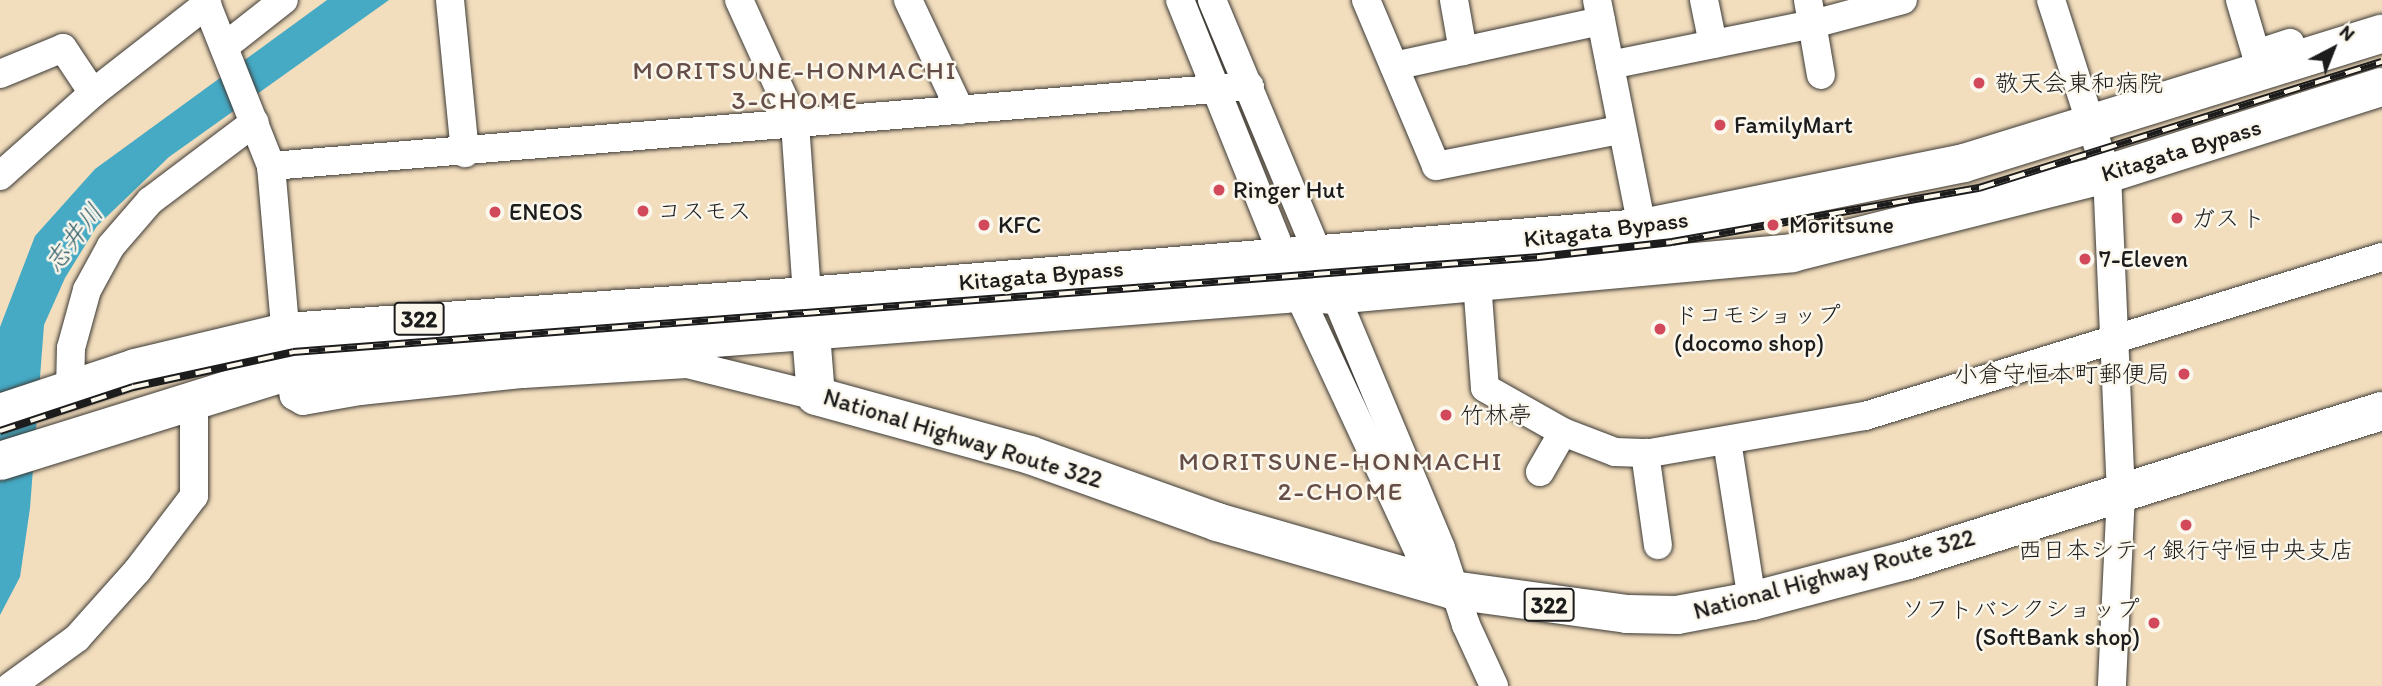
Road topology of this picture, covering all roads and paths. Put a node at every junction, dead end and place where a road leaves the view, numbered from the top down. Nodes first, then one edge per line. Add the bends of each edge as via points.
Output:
1 (284, 0) edge
2 (450, 0) edge
3 (739, 0) edge
4 (908, 0) edge
5 (1180, 0) edge
6 (1212, 0) edge
7 (1366, 0) edge
8 (1454, 0) edge
9 (1704, 0) edge
10 (1903, 0) edge
11 (2051, 0) edge
12 (2240, 0) edge
13 (206, 2) edge
14 (1599, 11) edge
15 (1811, 12) edge
16 (2382, 15) edge
17 (2382, 34) edge
18 (1713, 44) junction
19 (224, 47) junction
20 (1463, 51) junction
21 (1610, 65) junction
22 (1394, 66) junction
23 (0, 74) edge
24 (1821, 75) dead end
25 (1250, 86) junction
26 (2382, 87) edge
27 (1220, 89) junction
28 (93, 93) junction
29 (960, 110) junction
30 (253, 118) junction
31 (795, 123) junction
32 (2094, 126) junction
33 (1620, 130) junction
34 (465, 153) junction
35 (271, 166) junction
36 (2107, 174) junction
37 (0, 176) edge
38 (1642, 228) junction
39 (1298, 254) junction
40 (2382, 257) edge
41 (1477, 282) junction
42 (1316, 294) junction
43 (807, 296) junction
44 (286, 332) junction
45 (811, 333) junction
46 (2114, 340) junction
47 (289, 371) junction
48 (55, 396) junction
49 (816, 396) junction
50 (194, 398) junction
51 (2382, 411) edge
52 (0, 413) edge
53 (1563, 432) junction
54 (1727, 441) junction
55 (1646, 453) junction
56 (0, 461) edge
57 (1540, 472) dead end
58 (2121, 493) junction
59 (1658, 545) dead end
60 (1452, 590) junction
61 (1752, 601) junction
62 (11, 686) edge
63 (1494, 686) edge
64 (2112, 686) edge

1 - 19 street
2 - 34 street
3 - 31 street
4 - 29 street
5 - 27 street
6 - 25 street
7 - 22 street
8 - 20 street
9 - 18 street
10 - 15 street
11 - 32 street
12 - 16 street via 2256,54
13 - 19 street
13 - 28 street
14 - 20 street
14 - 21 street
15 - 18 street
15 - 24 street
17 - 32 highway, Kitagata Bypass / 322
18 - 21 street
19 - 30 street
20 - 22 street
21 - 33 street
22 - 33 street via 1436,166
23 - 28 street via 63,48
25 - 27 street
25 - 39 street
26 - 36 highway, Kitagata Bypass / 322
27 - 29 street
27 - 39 street
28 - 37 street
29 - 31 street
30 - 35 street
30 - 48 street via 150,201 111,246 87,289
31 - 34 street
31 - 43 street
32 - 36 street
32 - 38 highway, Kitagata Bypass / 322 via 1964,163
33 - 38 street
34 - 35 street
35 - 44 street
36 - 41 highway, Kitagata Bypass / 322 via 1793,253
36 - 46 street
38 - 39 highway, Kitagata Bypass / 322 via 1474,245
39 - 42 street
39 - 43 highway, Kitagata Bypass / 322
40 - 46 street
41 - 42 highway, Kitagata Bypass / 322
41 - 53 street via 1485,388
42 - 45 highway, Kitagata Bypass / 322
42 - 60 street via 1441,548
43 - 44 highway, 322
43 - 45 highway, National Highway Route 322
44 - 47 street
44 - 48 highway, 322 via 135,368
45 - 47 highway, 322
45 - 49 highway, National Highway Route 322
46 - 54 street via 1866,416
46 - 58 street
47 - 49 street via 294,396 303,401 523,374 687,364
47 - 50 highway, 322
48 - 52 highway, 322
49 - 60 highway, National Highway Route 322 / 322 via 1017,451 1217,522
50 - 56 highway, 322
50 - 62 street via 198,466 194,496 138,571 77,638
51 - 58 highway, National Highway Route 322 / 322
53 - 55 street via 1615,452
53 - 57 street
54 - 55 street
54 - 61 street
55 - 59 street
58 - 61 highway, National Highway Route 322 / 322 via 1905,561
58 - 64 street
60 - 61 highway, National Highway Route 322 / 322 via 1627,614 1677,615
60 - 63 street

